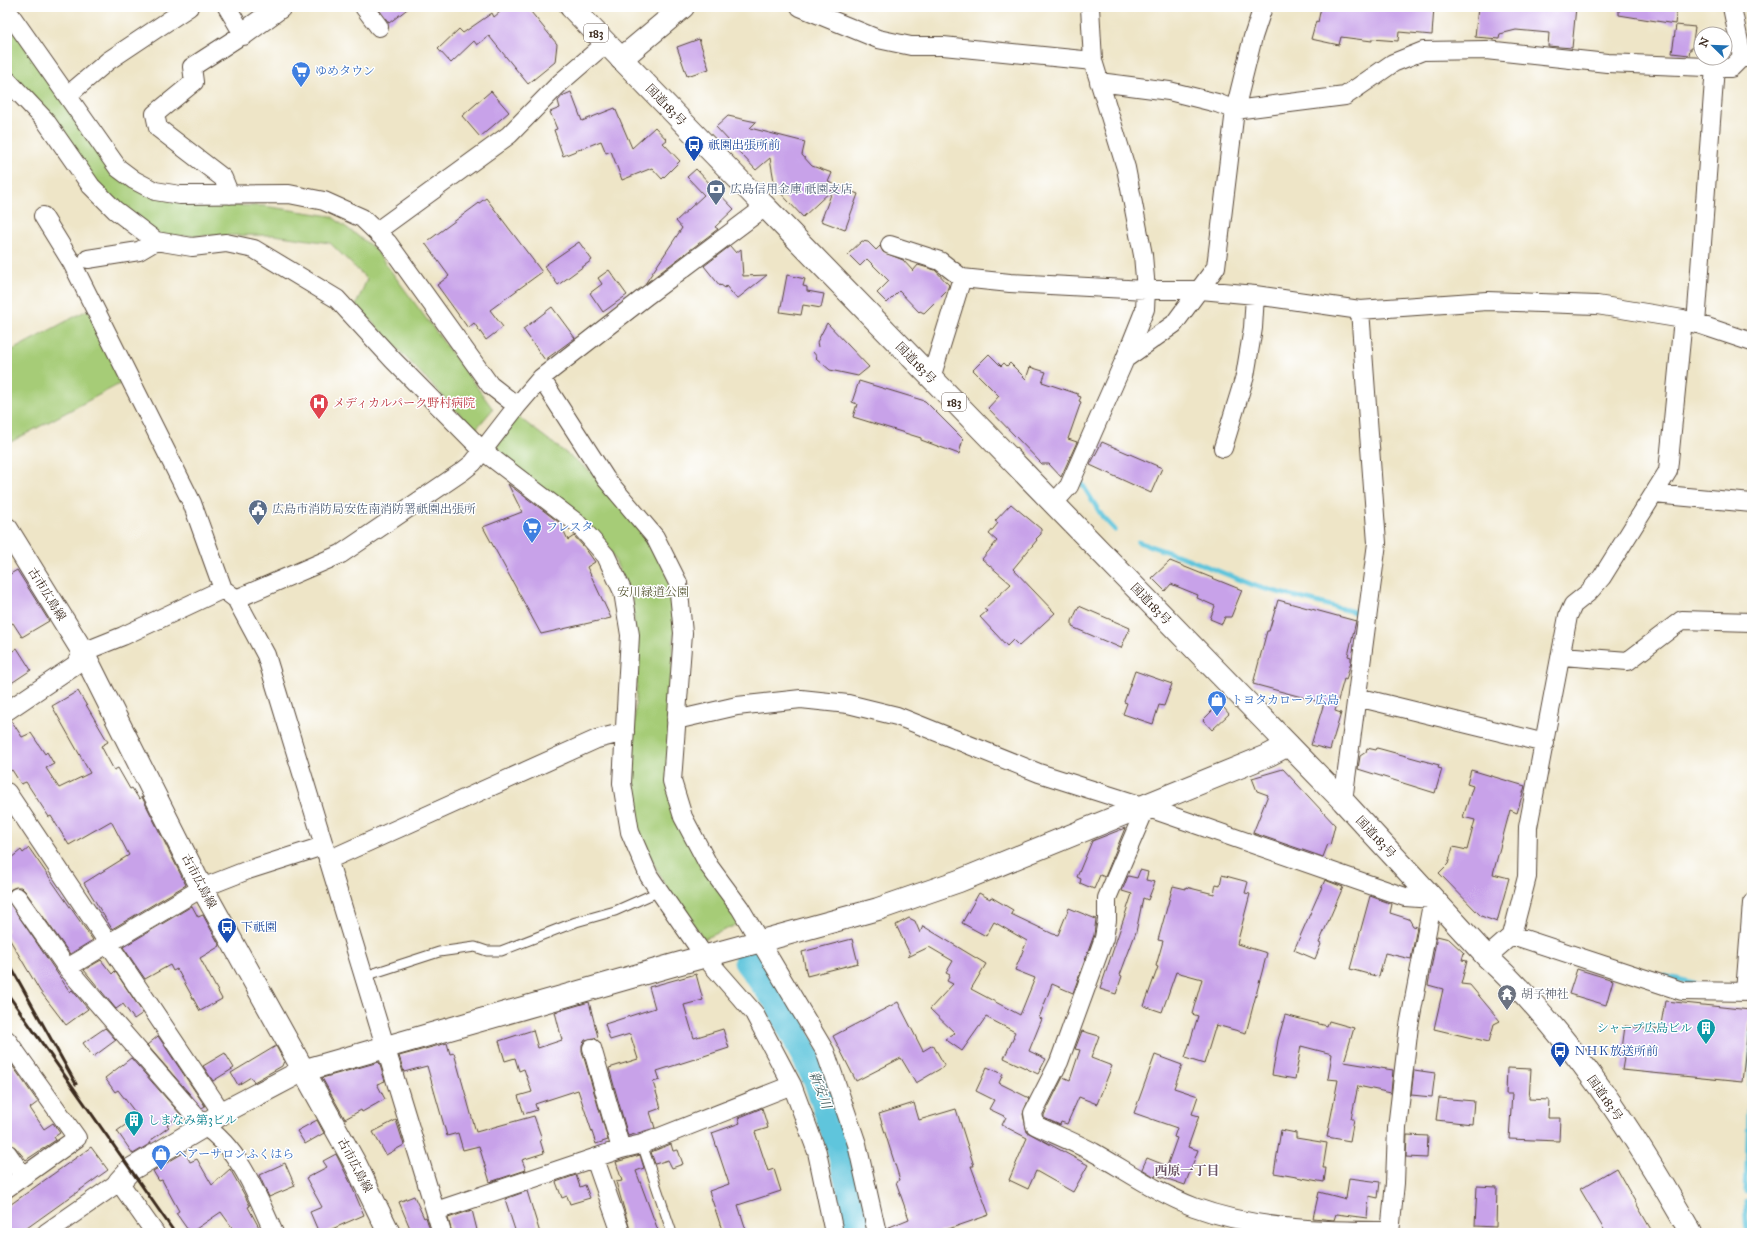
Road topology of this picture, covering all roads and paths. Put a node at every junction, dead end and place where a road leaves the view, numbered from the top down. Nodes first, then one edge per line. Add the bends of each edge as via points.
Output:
1 (189, 7) edge
2 (227, 7) edge
3 (280, 7) edge
4 (364, 7) edge
5 (571, 7) edge
6 (683, 7) edge
7 (800, 7) edge
8 (1090, 7) edge
9 (1263, 7) edge
10 (1732, 7) edge
11 (7, 10) edge
12 (379, 28) dead end
13 (243, 34) junction
14 (606, 43) junction
15 (621, 58) junction
16 (1747, 58) edge
17 (1093, 61) junction
18 (1715, 67) junction
19 (7, 80) edge
20 (1098, 82) junction
21 (68, 95) junction
22 (1235, 110) junction
23 (230, 195) junction
24 (765, 207) junction
25 (44, 216) dead end
26 (376, 235) junction
27 (156, 241) junction
28 (890, 244) dead end
29 (88, 259) dead end
30 (396, 267) dead end
31 (962, 278) junction
32 (1146, 290) junction
33 (1201, 290) junction
34 (1255, 295) junction
35 (1360, 310) junction
36 (1689, 322) junction
37 (1752, 342) edge
38 (1125, 359) junction
39 (541, 378) junction
40 (931, 378) junction
41 (517, 406) junction
42 (1223, 448) dead end
43 (483, 451) junction
44 (1654, 494) junction
45 (1752, 502) edge
46 (1054, 503) junction
47 (7, 529) edge
48 (229, 594) junction
49 (1752, 622) edge
50 (82, 652) junction
51 (1562, 656) junction
52 (1357, 697) junction
53 (7, 711) edge
54 (676, 720) junction
55 (625, 732) junction
56 (1544, 743) junction
57 (1288, 745) junction
58 (7, 792) edge
59 (1343, 801) junction
60 (1146, 807) junction
61 (326, 853) junction
62 (202, 888) junction
63 (660, 891) junction
64 (18, 897) dead end
65 (1433, 899) junction
66 (1752, 903) edge
67 (1512, 935) junction
68 (761, 942) junction
69 (110, 945) junction
70 (705, 957) junction
71 (1488, 957) junction
72 (67, 968) junction
73 (365, 976) junction
74 (1749, 992) edge
75 (7, 1040) edge
76 (386, 1047) junction
77 (592, 1048) dead end
78 (302, 1071) junction
79 (792, 1086) junction
80 (222, 1113) junction
81 (204, 1126) junction
82 (642, 1144) junction
83 (621, 1150) junction
84 (7, 1153) edge
85 (595, 1159) junction
86 (23, 1176) junction
87 (119, 1182) junction
88 (7, 1188) edge
89 (436, 1211) junction
90 (1305, 1231) edge
91 (1390, 1232) edge
92 (46, 1233) edge
93 (155, 1233) edge
94 (274, 1233) edge
95 (390, 1233) edge
96 (442, 1233) edge
97 (621, 1233) edge
98 (672, 1233) edge
99 (834, 1233) edge
100 (877, 1233) edge
101 (1690, 1233) edge

1 - 21 street via 108,61
2 - 13 street
3 - 13 main road
4 - 12 street
5 - 14 main road, 国道183号 / 183
6 - 15 main road
7 - 17 street via 878,39 911,46 943,46
8 - 17 street
9 - 22 street
10 - 16 street
11 - 21 street
13 - 23 street via 192,67 194,82 155,114 158,128 223,178
14 - 15 main road, 国道183号 / 183
14 - 26 street via 561,82 509,135
15 - 24 main road, 国道183号 / 183
16 - 18 street via 1731,68
17 - 20 street
18 - 22 street via 1608,63 1486,50 1423,51 1393,63 1345,96
18 - 36 street
19 - 27 street via 45,120 91,186 115,210
20 - 22 street via 1169,91
20 - 32 street via 1126,168 1143,255
21 - 23 street via 118,168 134,180 155,191
22 - 33 street via 1216,267
23 - 26 street via 289,194 324,201 362,218
24 - 39 street via 645,296
24 - 40 main road, 国道183号 / 183
25 - 48 street via 72,263 192,503
26 - 30 lane
26 - 41 street via 388,243 490,385
27 - 29 street via 139,251
27 - 43 street via 192,247 226,243 254,249 337,299
28 - 31 street via 940,261
31 - 32 street
31 - 40 street
32 - 33 street
32 - 38 street via 1145,309
33 - 34 street
33 - 38 street via 1174,324
34 - 35 street
34 - 42 street via 1253,328 1245,376
35 - 36 street via 1487,301 1597,305
35 - 52 street via 1377,543
36 - 37 street
36 - 44 street via 1668,471
38 - 46 street via 1069,486
39 - 41 street
39 - 54 street via 606,479 655,536 678,583 683,633
40 - 46 main road, 国道183号 / 183
41 - 43 street
43 - 48 street via 463,471 340,554
43 - 55 street via 577,523 606,556 623,592 630,634
44 - 45 street
44 - 51 street via 1602,577 1573,605 1568,616
46 - 57 main road, 国道183号 / 183
47 - 50 main road, 古市広島線
48 - 50 street
48 - 61 street via 266,655
49 - 51 street via 1682,620 1628,660
50 - 53 street via 75,665
50 - 62 main road, 古市広島線
51 - 56 street
52 - 56 street
52 - 59 street
54 - 60 street via 737,706 801,699 848,704 897,716 1039,774
54 - 68 street via 672,782 683,817 710,866
55 - 61 street via 597,738
55 - 63 street via 622,783 630,832 649,876
56 - 67 street via 1528,826 1527,877
57 - 59 main road, 国道183号 / 183
57 - 60 main road
58 - 69 street
59 - 65 main road, 国道183号 / 183
60 - 65 street via 1405,897
60 - 68 main road via 960,881 893,904
60 - 90 street via 1107,898 1104,938 1059,1062 1033,1113 1035,1125 1193,1206 1251,1223
61 - 62 street via 248,870
61 - 73 street
62 - 69 street
62 - 78 main road, 古市広島線
63 - 70 street
63 - 73 lane via 615,911 576,922 501,951 494,952 475,947 439,952
64 - 72 street
65 - 71 main road, 国道183号 / 183
65 - 91 street via 1408,1026 1397,1128
66 - 74 street
67 - 71 street
67 - 74 street via 1682,991
68 - 70 main road
68 - 100 street via 826,1051 857,1144
69 - 72 street
69 - 80 street
70 - 76 main road
70 - 79 street via 754,1013
71 - 101 main road, 国道183号 / 183 via 1513,981 1586,1071 1641,1149
72 - 81 street
73 - 76 street
75 - 86 street via 77,1138
76 - 78 main road
76 - 89 street
77 - 83 street
78 - 80 main road
78 - 95 main road, 古市広島線 via 356,1165
79 - 82 street
79 - 99 street via 817,1152
80 - 81 main road
81 - 87 main road via 130,1170
81 - 94 street via 215,1133 234,1156
82 - 83 street
82 - 98 lane
83 - 85 street
84 - 86 street
85 - 89 street
85 - 97 street
86 - 88 street
87 - 92 street
87 - 93 street
89 - 96 street
90 - 91 street

